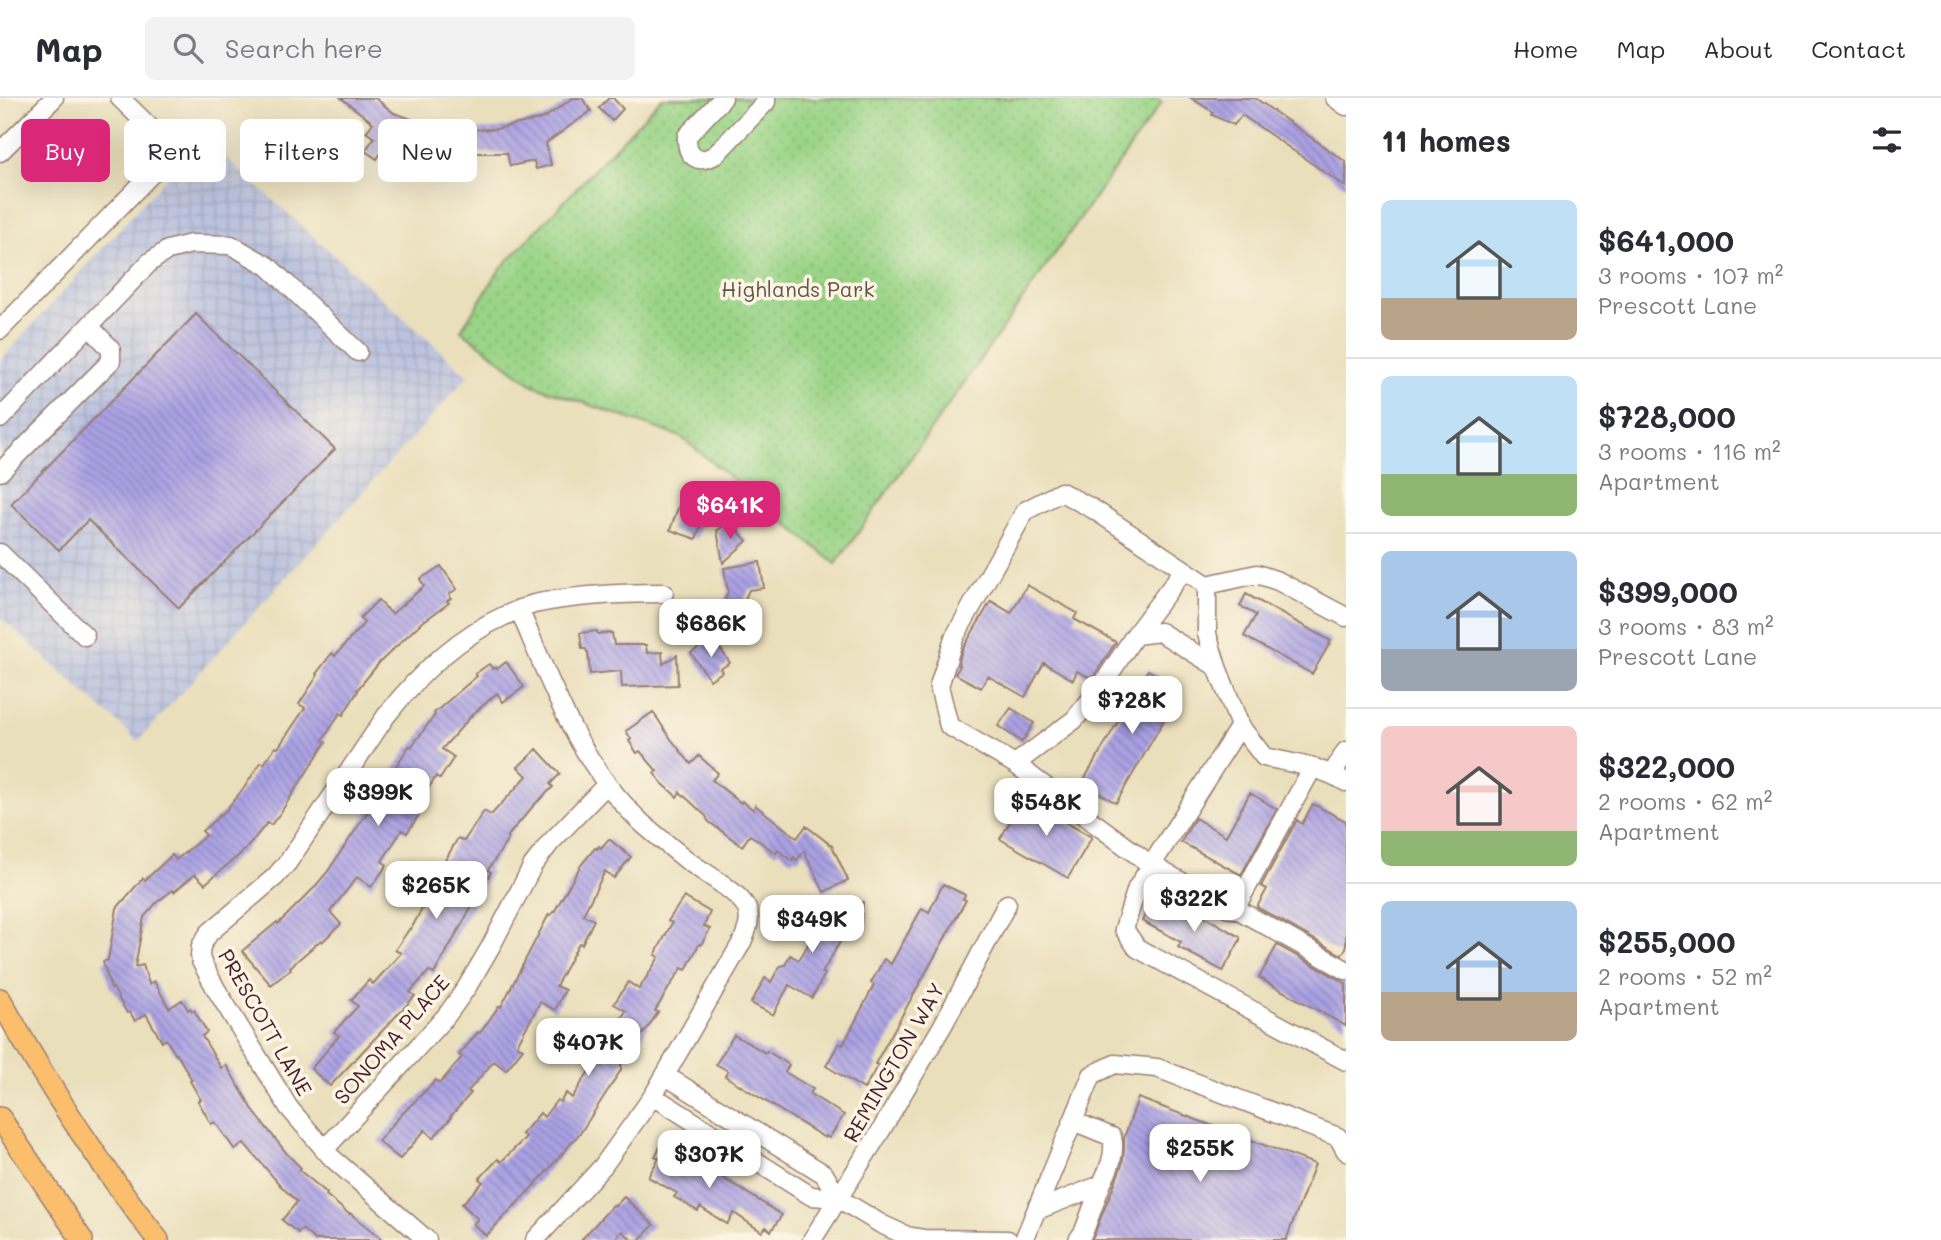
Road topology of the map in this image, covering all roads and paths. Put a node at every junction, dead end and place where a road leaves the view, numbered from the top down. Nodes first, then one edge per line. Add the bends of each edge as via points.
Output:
1 (54, 98) edge
2 (120, 98) edge
3 (723, 98) edge
4 (766, 98) edge
5 (1335, 98) edge
6 (1346, 106) edge
7 (0, 152) edge
8 (89, 326) junction
9 (0, 330) edge
10 (358, 352) dead end
11 (0, 419) edge
12 (0, 472) edge
13 (0, 553) edge
14 (1184, 570) junction
15 (1207, 585) junction
16 (664, 593) dead end
17 (519, 609) junction
18 (1346, 617) edge
19 (1135, 635) junction
20 (85, 636) dead end
21 (1217, 667) junction
22 (1240, 726) junction
23 (1346, 751) edge
24 (1014, 764) junction
25 (1313, 767) junction
26 (1339, 778) edge
27 (607, 784) junction
28 (1151, 865) junction
29 (1007, 904) dead end
30 (1235, 908) junction
31 (1346, 970) edge
32 (0, 999) edge
33 (1346, 1060) edge
34 (666, 1076) junction
35 (653, 1096) junction
36 (0, 1118) edge
37 (1073, 1121) junction
38 (324, 1150) junction
39 (1346, 1151) edge
40 (1101, 1185) junction
41 (838, 1198) junction
42 (1037, 1210) junction
43 (82, 1240) edge
44 (158, 1240) edge
45 (427, 1240) edge
46 (535, 1240) edge
47 (812, 1240) edge
48 (1008, 1240) edge
49 (1024, 1240) edge
50 (1078, 1240) edge

1 - 7 street
2 - 9 street via 167,144 168,153
3 - 4 street via 687,136 689,151 697,159 715,155
5 - 6 street
8 - 10 street via 150,262 168,250 191,244 231,245 268,266
8 - 11 street
8 - 12 street via 111,349 111,361
13 - 20 street
14 - 15 street
14 - 19 street
14 - 24 street via 1061,492 1025,511 954,638 939,686 949,726
15 - 18 street via 1257,575 1278,581
15 - 21 street via 1206,634
16 - 17 street, PRESCOTT LANE via 566,599
17 - 27 street via 572,729
17 - 38 street, PRESCOTT LANE via 457,643 402,695 288,862 209,933 201,946 201,961 276,1089
19 - 21 street via 1160,632
19 - 24 street via 1074,720
21 - 22 street
22 - 25 street via 1264,757
22 - 28 street
23 - 26 street
24 - 28 street
25 - 26 street
25 - 30 street
27 - 34 street via 646,826 738,897 749,917 742,943
27 - 38 street, SONOMA PLACE via 534,865 447,1015
28 - 30 street
28 - 33 street via 1136,888 1124,929 1137,948
29 - 41 street, REMINGTON WAY via 943,1025
30 - 31 street
32 - 44 main road via 55,1095
34 - 35 street
34 - 41 street via 824,1174
35 - 41 street via 811,1196
35 - 46 street via 603,1166
36 - 43 main road
37 - 39 street via 1092,1075 1115,1064 1157,1068 1338,1137
37 - 40 street via 1112,1136 1115,1148
37 - 42 street
38 - 45 street, PRESCOTT LANE
40 - 42 street
40 - 50 street
41 - 47 street, REMINGTON WAY
41 - 48 street via 907,1236
42 - 49 street

